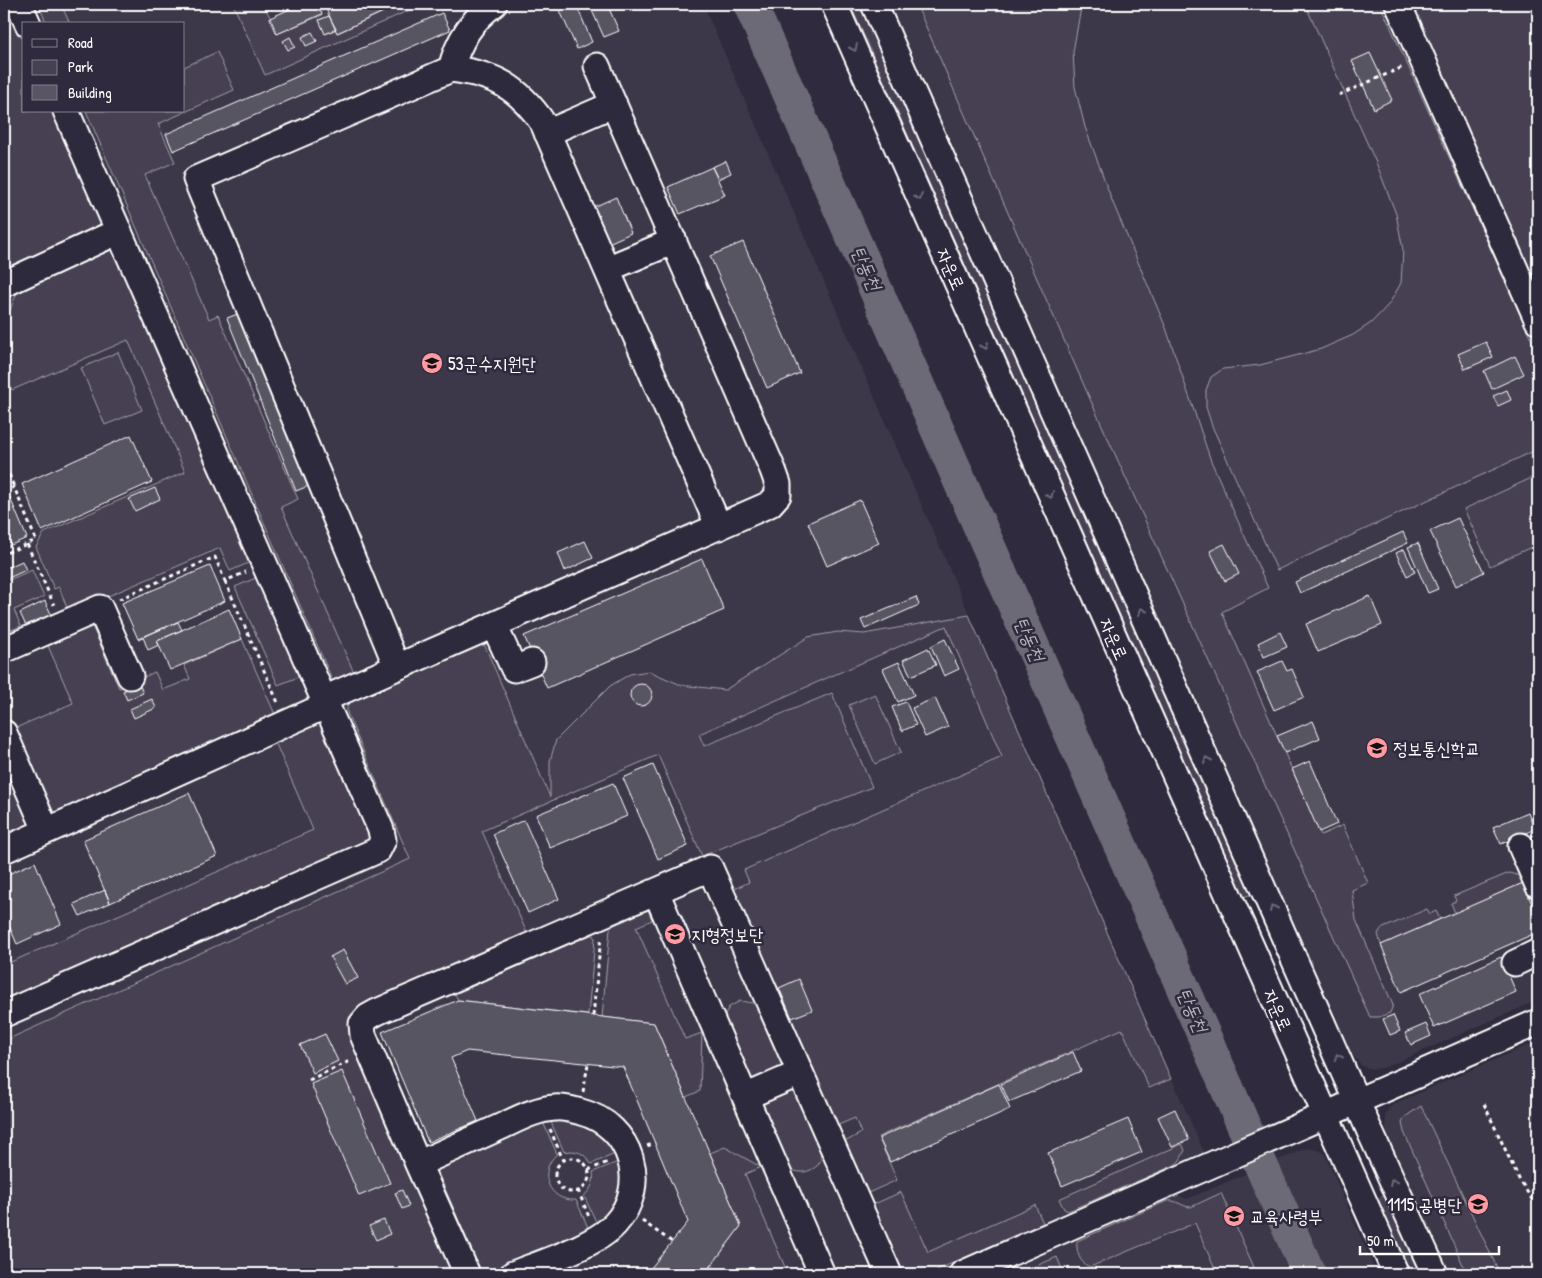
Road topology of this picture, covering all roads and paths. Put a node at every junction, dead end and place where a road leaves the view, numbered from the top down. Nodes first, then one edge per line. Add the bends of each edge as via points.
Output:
1 (19, 4) edge
2 (494, 4) edge
3 (834, 4) edge
4 (874, 4) edge
5 (1398, 4) edge
6 (27, 22) edge
7 (1422, 59) junction
8 (597, 66) dead end
9 (451, 69) junction
10 (1339, 95) dead end
11 (614, 104) junction
12 (66, 112) edge
13 (547, 133) junction
14 (119, 231) junction
15 (674, 241) junction
16 (606, 269) junction
17 (5, 287) edge
18 (1538, 321) edge
19 (6, 467) dead end
20 (14, 487) junction
21 (4, 492) edge
22 (719, 527) junction
23 (27, 544) junction
24 (4, 554) edge
25 (265, 564) junction
26 (226, 582) junction
27 (100, 608) junction
28 (62, 624) junction
29 (494, 625) junction
30 (4, 650) edge
31 (532, 662) dead end
32 (397, 667) junction
33 (130, 676) dead end
34 (325, 702) junction
35 (286, 723) junction
36 (4, 733) edge
37 (46, 830) junction
38 (1521, 846) dead end
39 (4, 850) edge
40 (1538, 886) edge
41 (656, 892) junction
42 (601, 937) dead end
43 (1538, 952) edge
44 (1515, 963) dead end
45 (4, 1014) edge
46 (593, 1016) dead end
47 (1538, 1022) edge
48 (371, 1052) junction
49 (588, 1064) dead end
50 (800, 1073) junction
51 (309, 1080) dead end
52 (746, 1097) junction
53 (1358, 1102) junction
54 (1484, 1104) dead end
55 (542, 1110) junction
56 (580, 1112) junction
57 (1325, 1116) junction
58 (563, 1160) junction
59 (418, 1164) junction
60 (578, 1190) junction
61 (1538, 1209) edge
62 (624, 1210) junction
63 (598, 1237) junction
64 (672, 1242) dead end
65 (708, 1270) dead end
66 (467, 1274) edge
67 (513, 1274) edge
68 (714, 1274) edge
69 (822, 1274) edge
70 (889, 1274) edge
71 (962, 1274) edge
72 (1396, 1274) edge
73 (1435, 1274) edge

1 - 6 street
2 - 9 street via 471,25 455,54
3 -> 57 street, 자운로
53 -> 4 street, 자운로
5 - 7 street
7 - 10 path
7 - 18 street
8 - 11 street
9 - 13 street via 474,72 510,88 524,98
9 - 32 street via 196,179
11 - 13 street
11 - 15 street
12 - 14 street
13 - 16 street
14 - 17 street
14 - 25 street
15 - 16 street
15 - 22 street via 778,484 778,495 770,504
16 - 22 street
19 - 20 path
20 - 21 path
20 - 23 path via 36,540
22 - 29 street
23 - 24 path
23 - 28 path
25 - 26 path
25 - 34 street
26 - 27 path via 215,557
26 - 35 path
27 - 28 street
27 - 33 street
28 - 30 street
29 - 31 street via 514,669
29 - 32 street
32 - 34 street
34 - 35 street
34 - 45 street via 382,830 383,840 378,850
35 - 37 street
36 - 37 street
37 - 39 street
38 - 40 street
41 - 48 street via 368,1017 362,1024
41 - 50 street via 710,868
41 - 52 street
42 - 46 path
43 - 44 street
47 - 53 street
48 - 51 path
48 - 59 street
49 - 56 path
50 - 52 street
50 - 70 street
52 - 69 street
53 - 57 street
73 -> 53 street, 자운로
54 - 61 path via 1519,1179
55 - 56 street via 556,1108
55 - 58 path
55 - 59 street
56 - 62 street via 612,1128 629,1154 633,1180
57 - 71 street
57 - 72 street, 자운로
58 - 60 path via 557,1169 556,1179 567,1191
58 - 60 path via 574,1158 587,1168 589,1178
59 - 66 street
60 - 63 path
62 - 63 street via 616,1223
62 - 64 path
63 - 67 street
65 - 68 path

